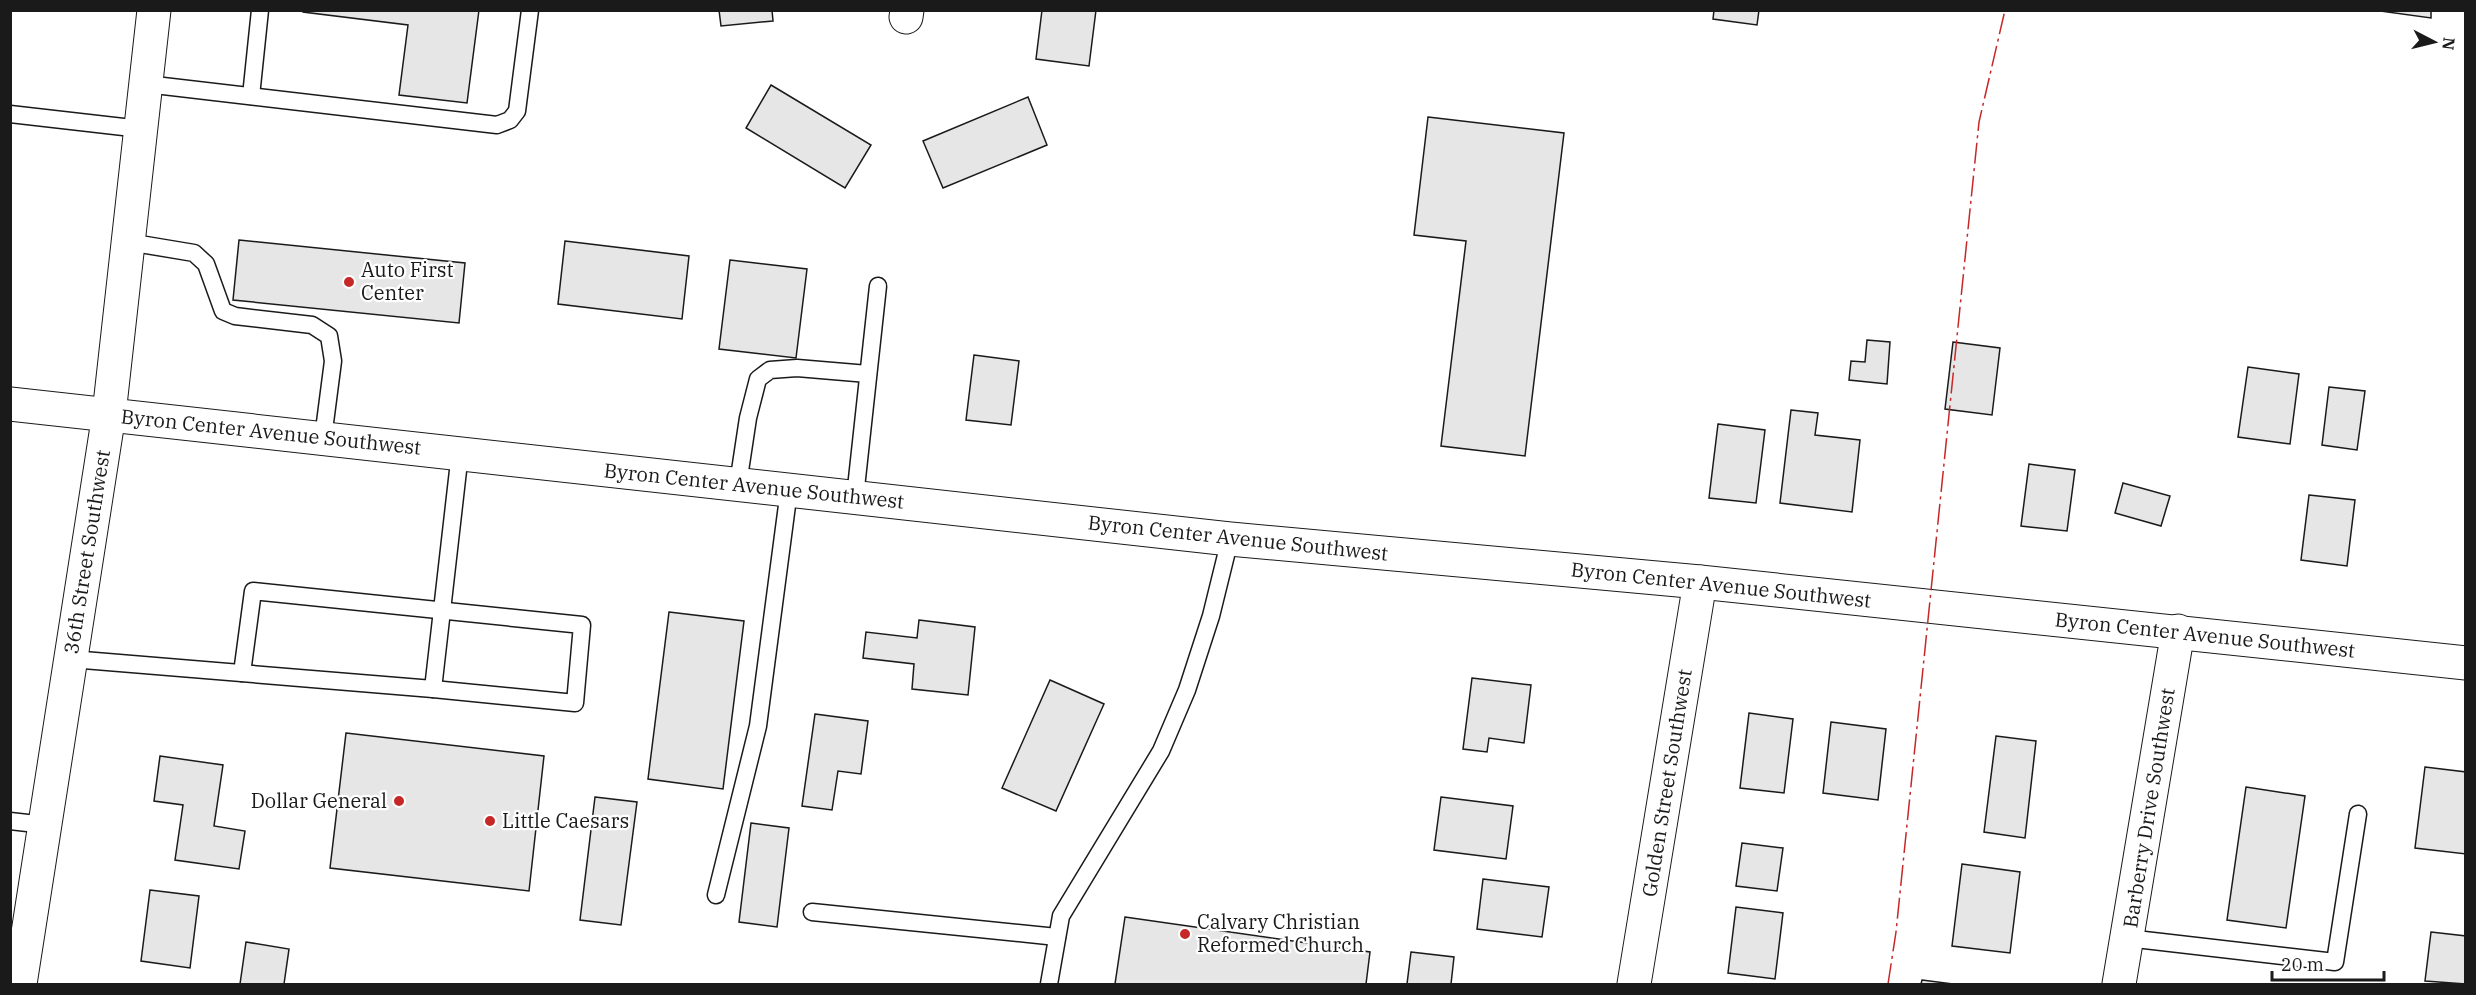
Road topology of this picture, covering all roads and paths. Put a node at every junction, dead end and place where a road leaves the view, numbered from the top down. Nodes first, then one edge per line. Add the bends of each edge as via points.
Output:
1 (154, 10) edge
2 (260, 10) edge
3 (530, 10) edge
4 (146, 84) junction
5 (251, 96) junction
6 (10, 114) edge
7 (141, 129) junction
8 (128, 242) junction
9 (878, 286) dead end
10 (868, 374) junction
11 (10, 404) edge
12 (109, 414) junction
13 (322, 438) junction
14 (460, 453) junction
15 (738, 484) junction
16 (789, 490) junction
17 (855, 497) junction
18 (1230, 539) junction
19 (1700, 582) junction
20 (441, 612) junction
21 (2178, 631) junction
22 (71, 659) junction
23 (2466, 663) edge
24 (242, 673) junction
25 (433, 689) junction
26 (2358, 814) dead end
27 (10, 821) edge
28 (45, 825) junction
29 (716, 895) dead end
30 (812, 912) dead end
31 (1057, 937) junction
32 (2127, 938) junction
33 (20, 984) edge
34 (1049, 984) edge
35 (1634, 984) edge
36 (2119, 984) edge

1 - 4 main road, 36th Street Southwest
2 - 5 lane
3 - 5 lane via 517,111 510,120 497,125
4 - 5 lane
4 - 7 main road, 36th Street Southwest
6 - 7 lane
7 - 8 main road, 36th Street Southwest
8 - 12 main road, 36th Street Southwest
8 - 13 lane via 194,253 206,264 223,311 235,316 312,325 329,336 333,361
9 - 10 lane
10 - 15 lane via 797,368 770,370 758,379
10 - 17 lane
11 - 12 main road, Byron Center Avenue Southwest
12 - 13 main road, Byron Center Avenue Southwest
12 - 22 main road, 36th Street Southwest
13 - 14 main road, Byron Center Avenue Southwest
14 - 15 main road, Byron Center Avenue Southwest
14 - 20 lane
15 - 16 main road, Byron Center Avenue Southwest
16 - 17 main road, Byron Center Avenue Southwest
16 - 29 lane via 758,726
17 - 18 main road, Byron Center Avenue Southwest
18 - 19 main road, Byron Center Avenue Southwest
18 - 31 lane via 1187,690 1161,751 1061,916
19 - 21 main road, Byron Center Avenue Southwest
19 - 35 main road, Golden Street Southwest
20 - 24 lane via 254,591
20 - 25 lane
20 - 25 lane via 582,625 576,692 574,703
21 - 23 main road, Byron Center Avenue Southwest
21 - 32 main road, Barberry Drive Southwest
22 - 24 lane
22 - 28 main road, 36th Street Southwest
24 - 25 lane
26 - 32 lane via 2335,962
27 - 28 lane
28 - 33 main road, 36th Street Southwest
30 - 31 lane
31 - 34 lane
32 - 36 main road, Barberry Drive Southwest

